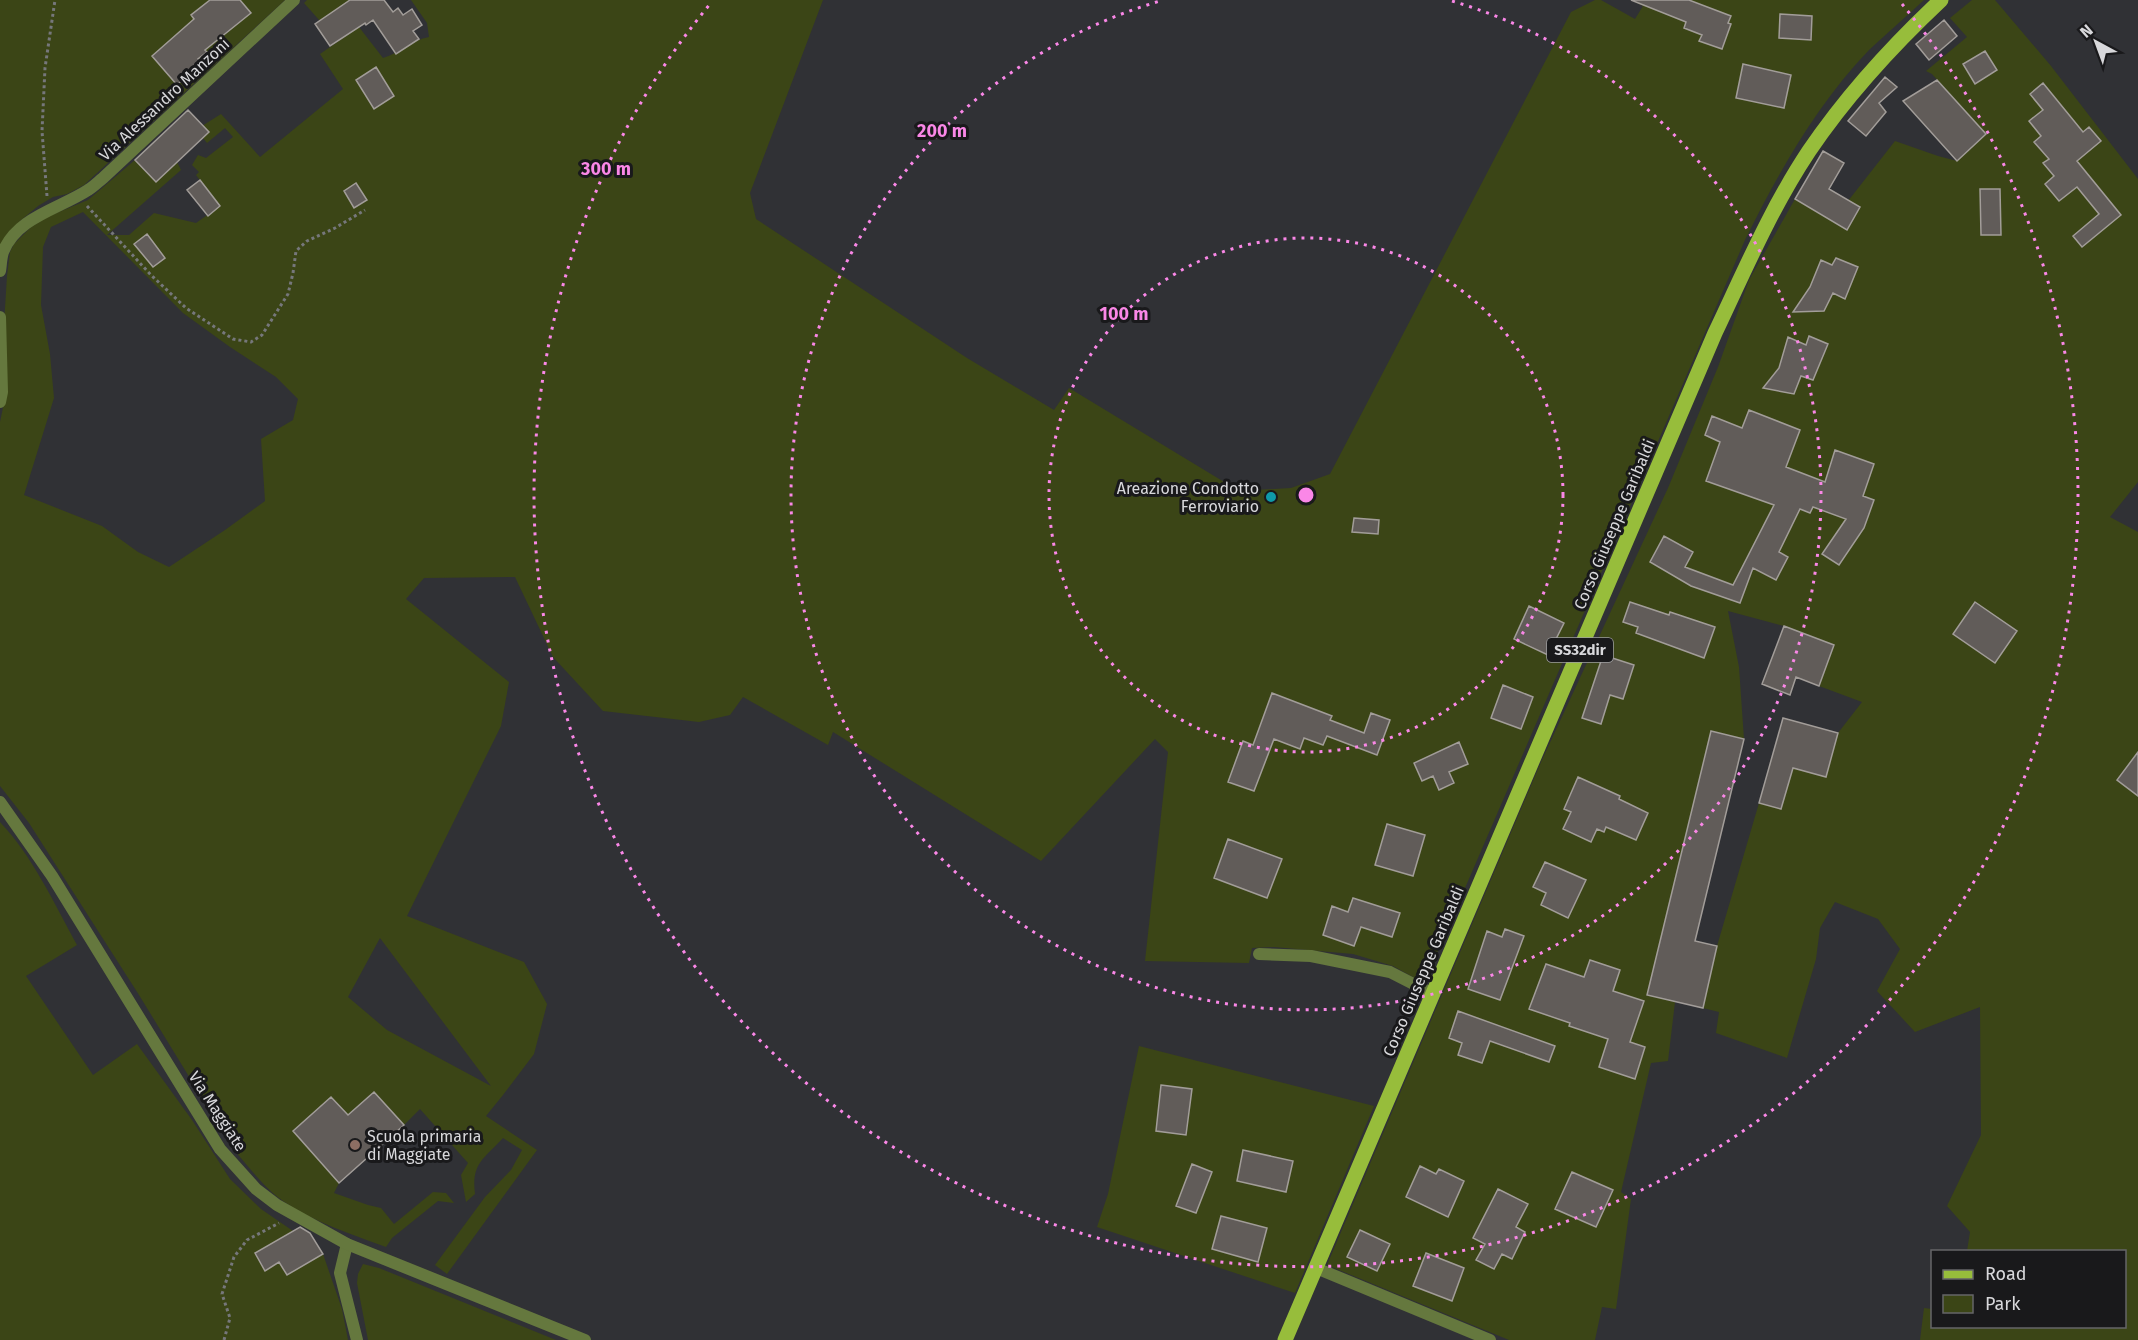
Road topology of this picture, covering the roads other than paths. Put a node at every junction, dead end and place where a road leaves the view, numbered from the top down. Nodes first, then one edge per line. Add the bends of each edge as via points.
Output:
1 (294, 0) edge
2 (1941, 0) edge
3 (0, 271) edge
4 (0, 317) edge
5 (0, 402) edge
6 (0, 802) edge
7 (1259, 954) dead end
8 (1433, 994) junction
9 (347, 1244) junction
10 (1316, 1268) junction
11 (357, 1340) edge
12 (585, 1340) edge
13 (1285, 1340) edge
14 (1490, 1340) edge

1 - 3 street, Via Alessandro Manzoni via 103,178 27,224 10,240
2 - 8 main road, Corso Giuseppe Garibaldi / SS32dir via 1869,73 1809,151 1779,202 1715,333
4 - 5 street
6 - 9 street, Via Maggiate via 52,876 220,1149 256,1189 277,1205
7 - 8 street via 1311,956 1390,972
8 - 10 main road, Corso Giuseppe Garibaldi / SS32dir
9 - 11 street via 340,1273
9 - 12 street, Via Maggiate
10 - 13 main road, Corso Giuseppe Garibaldi / SS32dir
10 - 14 street

